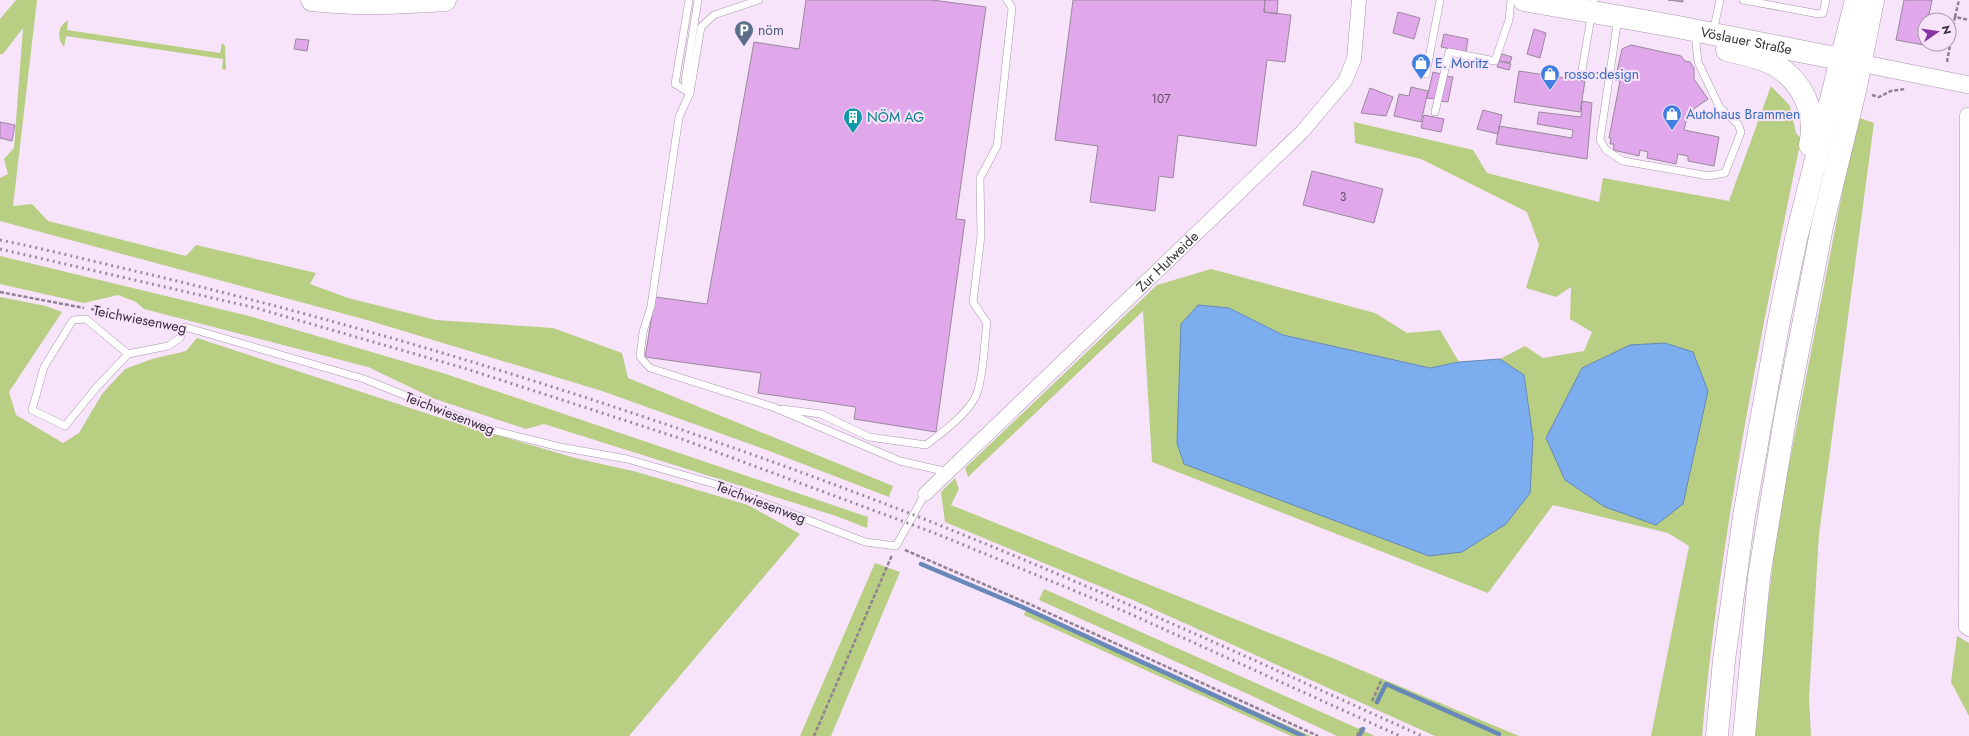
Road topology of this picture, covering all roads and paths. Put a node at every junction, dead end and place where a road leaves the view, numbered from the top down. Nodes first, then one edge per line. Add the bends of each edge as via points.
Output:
1 (312, 0) edge
2 (445, 0) edge
3 (689, 0) edge
4 (698, 0) edge
5 (759, 0) edge
6 (1007, 0) edge
7 (1359, 0) edge
8 (1440, 0) edge
9 (1511, 0) edge
10 (1524, 0) edge
11 (1720, 0) edge
12 (1742, 0) edge
13 (1826, 0) edge
14 (1856, 0) edge
15 (1873, 0) edge
16 (1959, 0) edge
17 (1593, 6) edge
18 (1956, 12) edge
19 (1619, 16) junction
20 (1957, 18) edge
21 (1969, 20) edge
22 (1704, 32) junction
23 (1949, 52) edge
24 (1851, 61) junction
25 (1947, 62) dead end
26 (1582, 70) dead end
27 (1426, 74) dead end
28 (1969, 85) edge
29 (1906, 89) dead end
30 (1855, 91) junction
31 (690, 93) junction
32 (1435, 112) dead end
33 (1967, 115) dead end
34 (1796, 239) junction
35 (0, 292) edge
36 (185, 327) junction
37 (128, 354) junction
38 (1967, 383) edge
39 (773, 408) junction
40 (948, 472) junction
41 (925, 494) joint
42 (896, 546) junction
43 (1968, 628) edge
44 (1382, 679) dead end
45 (1372, 701) dead end
46 (1361, 728) dead end
47 (814, 736) edge
48 (1318, 736) edge
49 (1357, 736) edge
50 (1717, 736) edge
51 (1744, 736) edge

1 - 2 main road via 338,3
3 - 31 lane via 676,84
4 - 31 lane via 685,81
5 - 31 lane via 714,15 701,27
6 - 39 lane via 1012,8 997,146 980,178 981,236 973,302 987,323 978,391 968,408 926,445 869,437 821,414
7 - 40 street, Zur Hutweide via 1354,59 1345,81 1302,132
8 - 27 lane
9 - 32 lane via 1508,20 1495,60 1449,52
10 - 17 main road, Vöslauer Straße
11 - 22 lane
12 - 13 lane via 1819,14 1823,13
14 - 24 main road
15 - 24 main road
16 - 18 path
17 - 19 main road, Vöslauer Straße
17 - 26 lane
19 - 22 main road, Vöslauer Straße
19 - 22 lane via 1600,140 1606,150 1622,162 1709,176 1725,173 1741,132 1738,124 1720,108 1698,62
20 - 21 path
22 - 24 main road, Vöslauer Straße
22 - 34 main road via 1722,49 1775,65 1793,80 1812,114 1812,135 1798,206
23 - 25 path
24 - 28 street, Vöslauer Straße
24 - 30 main road
24 - 34 main road
29 - 30 path via 1891,91 1879,97
30 - 51 main road via 1822,227 1786,413 1759,577
31 - 39 lane via 679,117 651,306 642,332 640,357 650,368
33 - 38 street
34 - 50 main road via 1744,516 1724,660
35 - 36 path, Teichwiesenweg
36 - 37 lane via 180,338 168,346
36 - 42 lane, Teichwiesenweg via 364,379 492,430 560,447 627,459 718,485 865,542
37 - 37 lane via 65,426 32,410 44,367 73,320 86,319
38 - 43 street
39 - 40 lane via 900,461
40 - 41 street, Zur Hutweide
41 - 42 lane
42 - 47 path
42 - 48 path
44 - 45 path
46 - 49 path

